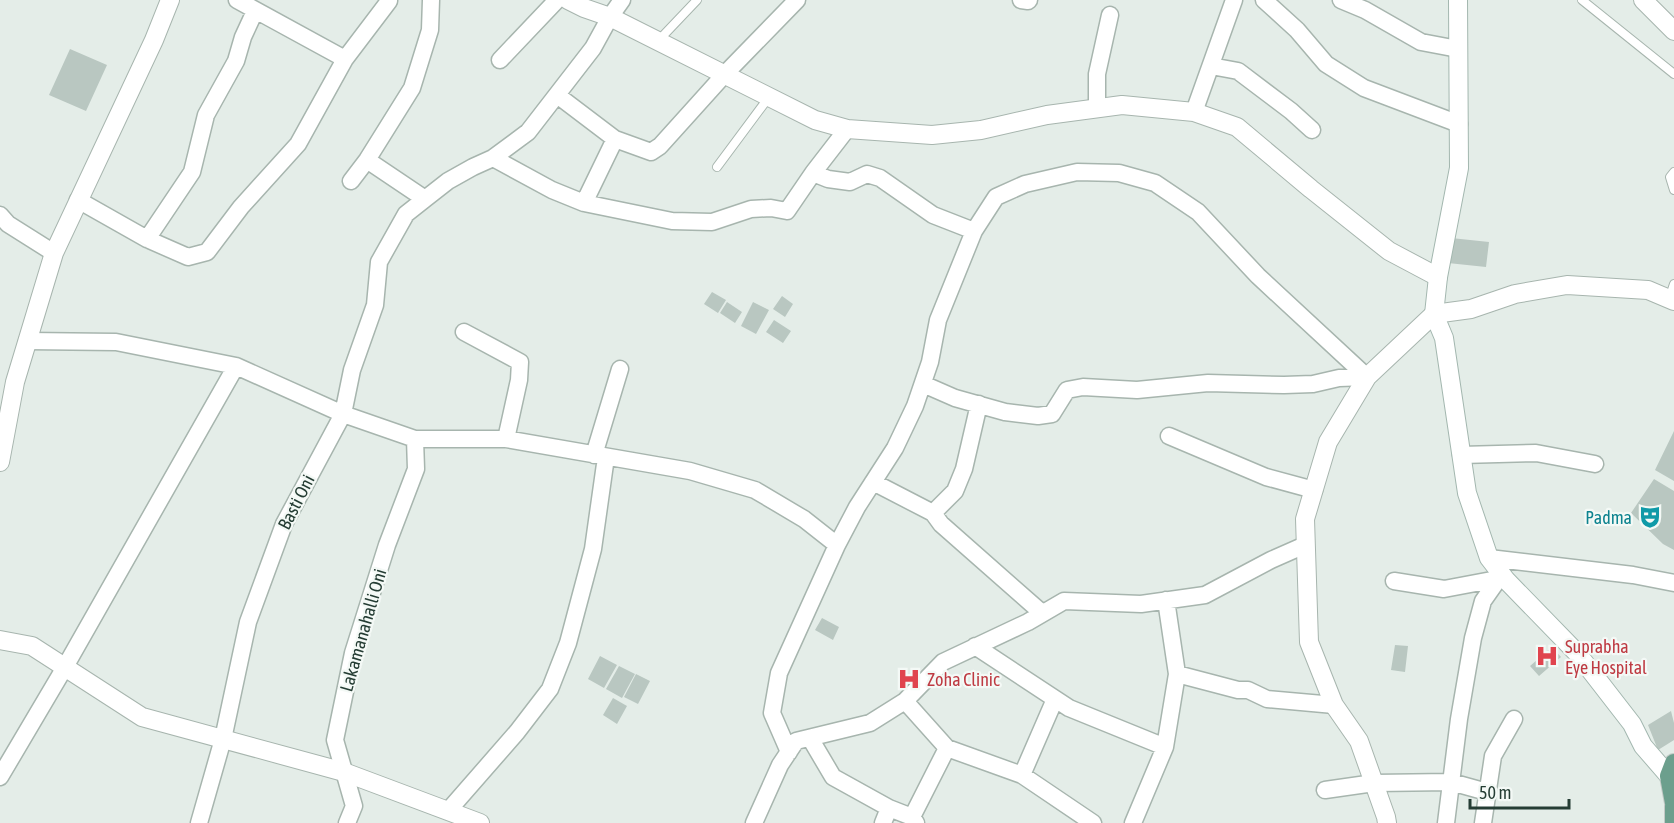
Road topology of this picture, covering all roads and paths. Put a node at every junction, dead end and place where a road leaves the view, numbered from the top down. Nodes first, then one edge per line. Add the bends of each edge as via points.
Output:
1 (170, 0) edge
2 (237, 0) edge
3 (388, 0) edge
4 (431, 0) edge
5 (557, 0) edge
6 (568, 0) edge
7 (622, 0) edge
8 (697, 0) edge
9 (797, 0) edge
10 (1021, 0) edge
11 (1029, 0) edge
12 (1234, 0) edge
13 (1264, 0) edge
14 (1341, 0) edge
15 (1458, 0) edge
16 (1582, 0) edge
17 (1643, 0) edge
18 (255, 11) junction
19 (1110, 15) dead end
20 (610, 17) junction
21 (1674, 31) edge
22 (657, 41) junction
23 (1458, 49) junction
24 (345, 59) junction
25 (500, 60) dead end
26 (1211, 66) junction
27 (1674, 74) edge
28 (724, 75) junction
29 (557, 95) junction
30 (768, 98) junction
31 (1097, 108) junction
32 (1194, 112) junction
33 (1459, 124) junction
34 (847, 129) junction
35 (1312, 130) dead end
36 (615, 139) junction
37 (493, 158) junction
38 (367, 160) junction
39 (717, 167) dead end
40 (1674, 172) edge
41 (813, 173) junction
42 (351, 181) dead end
43 (1674, 190) edge
44 (78, 200) junction
45 (425, 200) junction
46 (584, 203) junction
47 (0, 215) edge
48 (974, 231) junction
49 (147, 239) junction
50 (54, 253) junction
51 (1438, 277) junction
52 (1672, 295) edge
53 (1434, 314) junction
54 (464, 332) dead end
55 (27, 341) junction
56 (236, 366) junction
57 (620, 369) dead end
58 (1366, 377) junction
59 (923, 384) junction
60 (979, 404) junction
61 (343, 414) junction
62 (1169, 436) dead end
63 (415, 439) junction
64 (506, 439) junction
65 (1461, 455) junction
66 (600, 456) junction
67 (0, 462) edge
68 (1595, 464) dead end
69 (873, 482) junction
70 (1314, 490) junction
71 (933, 513) junction
72 (837, 545) junction
73 (1305, 545) junction
74 (1489, 558) junction
75 (1500, 577) junction
76 (1394, 581) dead end
77 (1674, 583) edge
78 (1166, 600) junction
79 (1042, 613) junction
80 (0, 640) edge
81 (975, 646) junction
82 (65, 667) junction
83 (1177, 674) junction
84 (1055, 699) junction
85 (905, 701) junction
86 (1334, 705) junction
87 (1514, 719) dead end
88 (810, 738) junction
89 (224, 739) junction
90 (1165, 747) junction
91 (947, 748) junction
92 (789, 752) junction
93 (1671, 770) edge
94 (344, 772) junction
95 (1022, 776) junction
96 (0, 777) edge
97 (1451, 782) junction
98 (1374, 783) junction
99 (1325, 790) dead end
100 (1487, 792) junction
101 (1674, 805) edge
102 (448, 811) junction
103 (886, 816) edge
104 (914, 820) edge
105 (199, 823) edge
106 (347, 823) edge
107 (480, 823) edge
108 (754, 823) edge
109 (1093, 823) edge
110 (1133, 823) edge
111 (1387, 823) edge
112 (1446, 823) edge
113 (1482, 823) edge
114 (1674, 823) edge

1 - 44 street
2 - 18 street
3 - 24 street
4 - 38 street via 430,30 412,88
5 - 25 street
6 - 20 street
7 - 20 street, Basti Oni
8 - 22 lane
9 - 28 street
10 - 11 street
12 - 26 street
13 - 33 street via 1326,64 1364,88
14 - 23 street via 1421,42
15 - 23 street
16 - 27 lane
17 - 21 street
18 - 24 street
18 - 49 street via 236,61 206,115 192,172
19 - 31 street via 1097,74
20 - 22 street
20 - 29 street, Basti Oni via 593,48
22 - 28 street
23 - 33 street
24 - 49 street via 298,144 207,252 188,257
26 - 32 street
26 - 35 street via 1238,71
28 - 30 street
28 - 36 street via 660,147 651,152
29 - 36 street
29 - 37 street, Basti Oni via 528,132
30 - 34 street via 815,120
30 - 39 lane
31 - 32 street via 1122,105
31 - 34 street via 932,135
32 - 51 street via 1237,128 1389,251
33 - 51 street via 1459,168
34 - 41 street
36 - 46 street
37 - 45 street, Basti Oni via 448,181
37 - 46 street
38 - 42 street
38 - 45 street
40 - 43 lane via 1670,177
41 - 46 street via 787,211 751,209 712,222 672,221
41 - 48 street via 850,182 867,174 880,178 933,215
44 - 49 street
44 - 50 street
45 - 61 street, Basti Oni via 406,214 379,262 375,305 352,370
47 - 50 street
48 - 58 street via 996,197 1025,184 1077,172 1119,173 1155,183 1198,212 1258,276
48 - 59 street via 938,320
50 - 55 street
51 - 53 street
52 - 53 street via 1567,285 1515,294 1472,309
53 - 58 street
53 - 65 street via 1444,338
54 - 64 street via 520,362
55 - 56 street via 116,342
55 - 67 street
56 - 61 street
56 - 82 street
57 - 66 street
58 - 60 street via 1313,384 1208,383 1137,390 1083,387 1067,390 1052,414 1038,416
58 - 70 street via 1328,442
59 - 60 street
59 - 69 street via 895,448
60 - 71 street via 955,491
61 - 63 street
61 - 89 street, Basti Oni via 284,524 252,611
62 - 70 street via 1266,477
63 - 64 street
63 - 94 street, Lakamanahalli Oni via 416,470 387,545 353,653 335,740
64 - 66 street
65 - 68 street via 1536,453
65 - 74 street via 1467,493
66 - 72 street via 690,471 756,490
66 - 102 street via 593,549 568,643 550,689
69 - 71 street
69 - 72 street
70 - 73 street via 1305,519
71 - 79 street via 941,525
72 - 92 street via 779,673 772,713
73 - 78 street via 1205,595
73 - 86 street via 1309,642
74 - 75 street
74 - 77 street
75 - 76 street via 1444,589
75 - 93 street via 1576,653 1632,724 1643,746
75 - 97 street via 1483,602 1473,638
78 - 79 street via 1141,604 1064,601
78 - 83 street
79 - 81 street
80 - 82 street via 32,646
81 - 84 street
81 - 85 street via 943,662
82 - 89 street via 142,717
82 - 96 street
83 - 86 street via 1248,690 1267,699
83 - 90 street
84 - 90 street
84 - 95 street
85 - 88 street via 870,723
85 - 91 street
86 - 98 street via 1359,741
87 - 100 street via 1493,756
88 - 92 street via 796,741
88 - 103 street via 833,777
89 - 94 street
89 - 105 street, Basti Oni
90 - 110 street
91 - 95 street
91 - 104 street
92 - 108 street
93 - 101 main road
94 - 102 street
94 - 106 street, Lakamanahalli Oni via 354,806
95 - 109 street
97 - 98 street
97 - 100 street
97 - 112 street
98 - 99 street
98 - 111 street
100 - 113 street
101 - 114 main road
102 - 107 street
103 - 104 street

